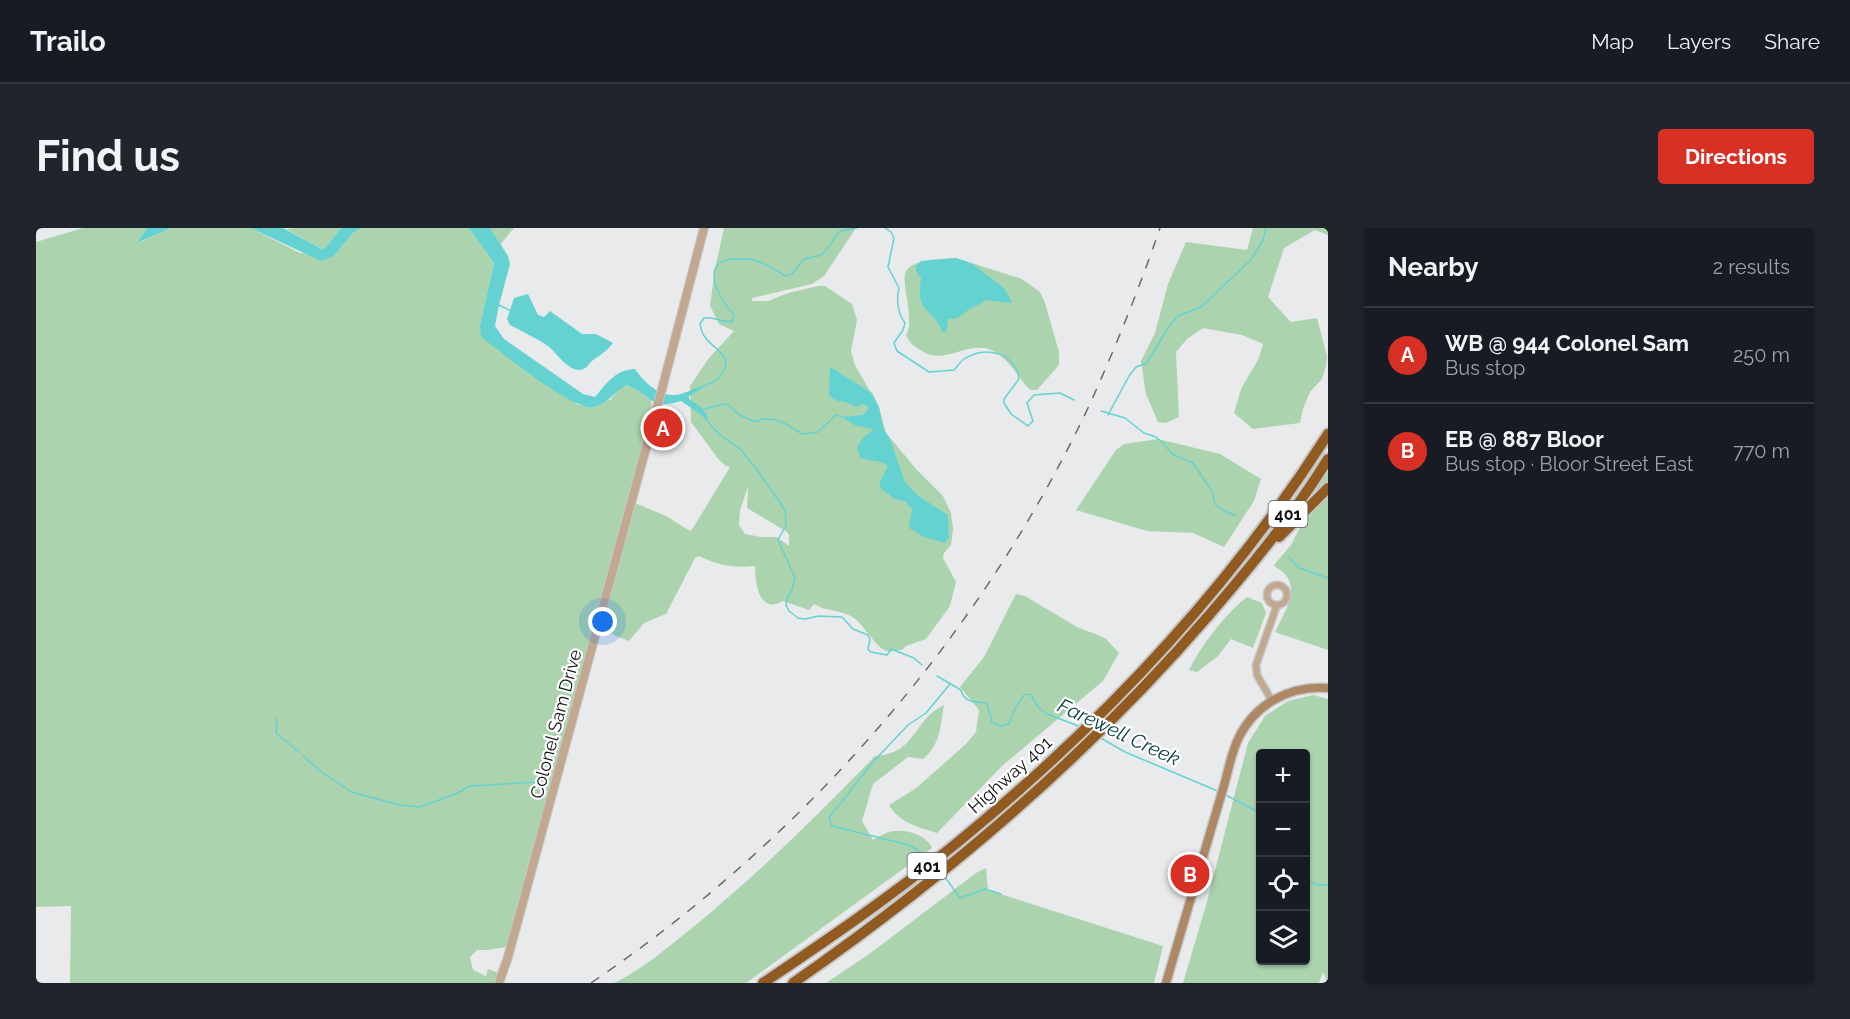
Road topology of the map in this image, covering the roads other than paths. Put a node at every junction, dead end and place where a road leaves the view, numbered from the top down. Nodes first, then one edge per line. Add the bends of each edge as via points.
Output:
1 (704, 228) edge
2 (1328, 434) edge
3 (1328, 459) edge
4 (1328, 488) edge
5 (1248, 569) junction
6 (1277, 605) dead end
7 (1328, 688) edge
8 (1272, 701) junction
9 (499, 983) edge
10 (762, 983) edge
11 (793, 983) edge
12 (1166, 983) edge

1 - 9 street, Colonel Sam Drive
2 - 10 highway, Highway 401 / 401 via 1221,580 1080,734 946,851 875,906
3 - 5 highway, Highway 401 / 401
4 - 5 highway
5 - 11 highway, Highway 401 / 401 via 1170,660 1106,726 998,826 927,885
6 - 8 street via 1256,665 1257,675
7 - 8 main road via 1300,689
8 - 12 main road via 1255,714 1235,748

